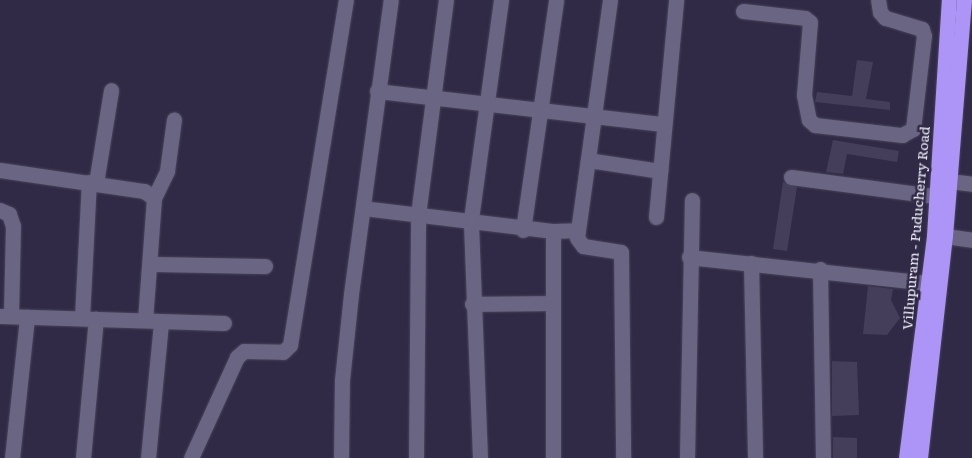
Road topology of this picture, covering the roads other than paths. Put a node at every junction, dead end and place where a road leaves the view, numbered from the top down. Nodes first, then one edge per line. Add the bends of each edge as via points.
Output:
1 (346, 0) edge
2 (391, 0) edge
3 (446, 0) edge
4 (501, 0) edge
5 (556, 0) edge
6 (610, 0) edge
7 (676, 0) edge
8 (878, 0) edge
9 (949, 0) edge
10 (964, 0) edge
11 (744, 12) dead end
12 (111, 90) dead end
13 (377, 90) junction
14 (432, 96) junction
15 (487, 102) junction
16 (541, 111) junction
17 (594, 115) junction
18 (174, 119) dead end
19 (664, 124) junction
20 (588, 160) junction
21 (0, 170) edge
22 (660, 171) junction
23 (791, 177) dead end
24 (949, 181) junction
25 (92, 183) junction
26 (972, 184) edge
27 (154, 198) junction
28 (942, 198) junction
29 (692, 200) dead end
30 (363, 208) junction
31 (0, 210) edge
32 (418, 215) junction
33 (656, 217) dead end
34 (472, 219) junction
35 (523, 230) junction
36 (553, 230) junction
37 (578, 230) junction
38 (945, 236) junction
39 (972, 240) edge
40 (689, 257) junction
41 (150, 264) junction
42 (751, 264) junction
43 (265, 266) dead end
44 (820, 269) junction
45 (929, 283) junction
46 (472, 304) junction
47 (550, 304) junction
48 (6, 316) edge
49 (27, 317) junction
50 (931, 318) junction
51 (89, 319) junction
52 (145, 320) junction
53 (161, 322) junction
54 (224, 323) dead end
55 (12, 458) edge
56 (83, 458) edge
57 (148, 458) edge
58 (191, 458) edge
59 (341, 458) edge
60 (416, 458) edge
61 (480, 458) edge
62 (552, 458) edge
63 (623, 458) edge
64 (687, 458) edge
65 (755, 458) edge
66 (823, 458) edge
67 (911, 458) edge

1 - 58 street via 290,345 282,352 244,351 237,357
2 - 13 street
3 - 14 street
4 - 15 street
5 - 16 street
6 - 17 street
7 - 19 street
8 - 11 street via 885,18 922,29 924,36 913,129 902,135 814,124 809,120 804,95 810,22 805,18
9 - 28 highway, Villupuram - Puducherry Road
10 - 24 highway, Villupuram - Puducherry Road
12 - 25 street
13 - 14 street
13 - 30 street
14 - 15 street
14 - 32 street
15 - 16 street
15 - 34 street
16 - 17 street
16 - 35 street
17 - 19 street
17 - 20 street
18 - 27 street via 167,171
19 - 22 street
20 - 22 street
20 - 37 street
21 - 25 street
22 - 33 street
23 - 28 street
24 - 26 street
24 - 28 highway, Villupuram - Puducherry Road
25 - 27 street via 144,191
25 - 51 street
27 - 41 street
28 - 38 highway, Villupuram - Puducherry Road
28 - 45 highway, Villupuram - Puducherry Road
29 - 40 street
30 - 32 street
30 - 59 street via 342,380
31 - 48 street via 9,214 13,226
32 - 34 street
32 - 60 street
34 - 35 street
34 - 46 street
35 - 36 street
36 - 37 street
36 - 47 street
37 - 63 street via 578,244 620,252
38 - 39 street
38 - 50 highway, Villupuram - Puducherry Road
40 - 42 street
40 - 64 street
41 - 43 street
41 - 52 street
42 - 44 street
42 - 65 street
44 - 45 street
44 - 66 street
45 - 50 highway, Villupuram - Puducherry Road
46 - 47 street
46 - 61 street
47 - 62 street
48 - 49 street
49 - 51 street
49 - 55 street
50 - 67 highway, Villupuram - Puducherry Road
51 - 52 street
51 - 56 street
52 - 53 street
53 - 54 street
53 - 57 street

